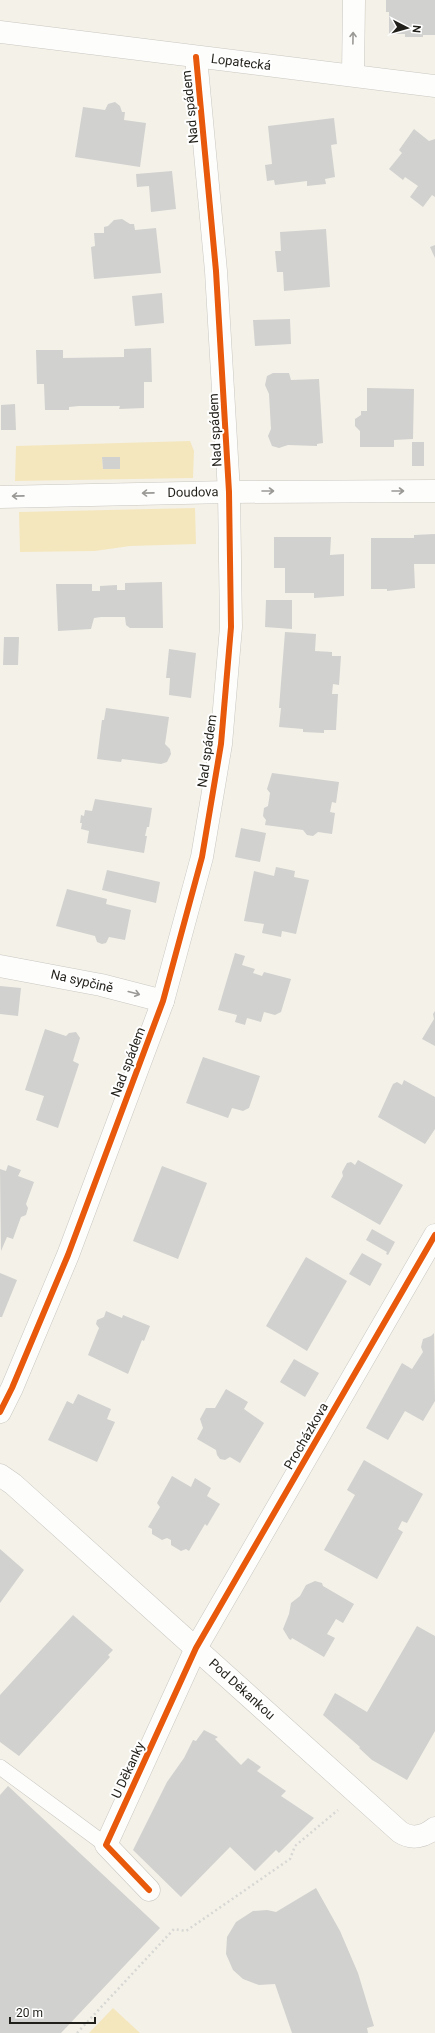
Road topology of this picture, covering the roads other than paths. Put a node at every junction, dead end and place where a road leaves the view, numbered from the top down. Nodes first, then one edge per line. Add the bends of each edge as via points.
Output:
1 (354, 0) edge
2 (0, 32) edge
3 (196, 57) junction
4 (353, 75) junction
5 (435, 86) edge
6 (435, 491) edge
7 (229, 492) junction
8 (0, 497) edge
9 (0, 966) edge
10 (163, 1001) junction
11 (435, 1236) edge
12 (0, 1412) edge
13 (0, 1475) edge
14 (196, 1648) junction
15 (0, 1767) edge
16 (435, 1828) edge
17 (106, 1845) junction
18 (149, 1890) dead end

4 -> 1 street
2 - 3 street, Lopatecká
3 - 4 street, Lopatecká
3 - 7 street, Nad spádem via 216,271
4 - 5 street, Lopatecká
7 -> 6 street, Doudova
7 -> 8 street, Doudova
7 - 10 street, Nad spádem via 231,627 221,744 202,857
9 -> 10 street, Na sypčině via 94,983
10 - 12 street, Nad spádem via 68,1255
11 - 14 street, Procházkova
13 - 14 street, Pod Děkankou
14 - 16 street, Pod Děkankou via 406,1835 420,1836
14 - 17 street, U Děkanky
15 - 17 lane
17 - 18 street

